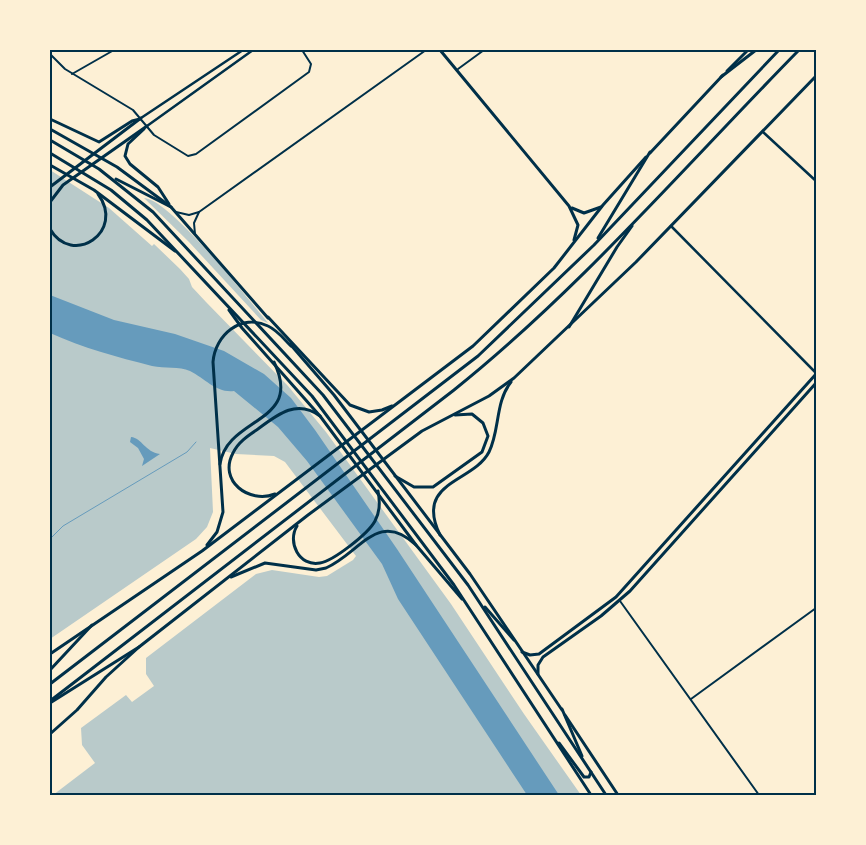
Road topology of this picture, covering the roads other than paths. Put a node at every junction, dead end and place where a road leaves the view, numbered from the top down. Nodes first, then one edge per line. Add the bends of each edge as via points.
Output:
1 (114, 50) edge
2 (243, 50) edge
3 (253, 50) edge
4 (302, 50) edge
5 (426, 50) edge
6 (440, 50) edge
7 (484, 50) edge
8 (748, 50) edge
9 (756, 50) edge
10 (779, 50) edge
11 (799, 50) edge
12 (50, 54) edge
13 (457, 70) junction
14 (72, 74) junction
15 (816, 76) edge
16 (721, 77) junction
17 (141, 118) junction
18 (50, 119) edge
19 (147, 126) junction
20 (50, 129) edge
21 (762, 130) junction
22 (50, 140) edge
23 (650, 152) junction
24 (50, 153) edge
25 (50, 165) edge
26 (108, 175) junction
27 (816, 181) edge
28 (50, 186) edge
29 (94, 190) junction
30 (50, 202) edge
31 (603, 205) junction
32 (569, 206) junction
33 (171, 207) junction
34 (176, 212) junction
35 (199, 212) junction
36 (642, 213) junction
37 (671, 226) junction
38 (50, 229) edge
39 (196, 235) junction
40 (594, 245) junction
41 (571, 247) junction
42 (182, 256) junction
43 (223, 300) junction
44 (268, 317) junction
45 (569, 327) junction
46 (291, 346) junction
47 (274, 362) junction
48 (816, 373) edge
49 (514, 378) junction
50 (816, 383) edge
51 (399, 402) junction
52 (320, 416) junction
53 (447, 417) junction
54 (219, 474) junction
55 (395, 476) junction
56 (286, 487) junction
57 (378, 491) junction
58 (308, 515) junction
59 (440, 535) junction
60 (416, 545) junction
61 (202, 551) junction
62 (225, 580) junction
63 (478, 600) junction
64 (620, 601) junction
65 (467, 604) junction
66 (816, 608) edge
67 (92, 625) junction
68 (514, 640) junction
69 (139, 647) junction
70 (522, 651) junction
71 (50, 654) edge
72 (50, 670) edge
73 (538, 674) junction
74 (50, 684) edge
75 (691, 699) junction
76 (50, 702) edge
77 (562, 709) junction
78 (50, 734) edge
79 (553, 737) junction
80 (585, 763) junction
81 (591, 771) junction
82 (591, 795) edge
83 (606, 795) edge
84 (618, 795) edge
85 (759, 795) edge

1 - 14 street
2 - 17 street
3 - 19 street
4 - 19 street via 311,64 309,72 194,155 183,154 154,135
5 - 35 street
6 - 13 main road
7 - 13 street
8 - 16 main road
9 - 16 main road
10 - 40 main road
11 - 36 main road
12 - 14 street
13 - 32 main road
14 - 17 street
15 - 21 main road
16 - 23 main road
17 - 18 main road via 99,142
17 - 19 street
17 - 28 main road
19 - 30 main road via 63,185
19 - 33 main road via 128,144 125,156 158,187
20 - 33 main road via 117,167
21 - 27 street
21 - 37 main road
22 - 26 main road
23 - 31 main road
23 - 40 main road
24 - 42 main road via 124,200
25 - 29 main road
26 - 33 main road
26 - 63 main road via 174,232 306,375 352,431
29 - 38 main road via 106,212 105,225 98,236 88,243 72,245 60,240
29 - 42 main road
31 - 32 main road via 584,213
31 - 41 main road
32 - 41 main road via 578,226
33 - 34 main road
34 - 35 street via 185,215
34 - 39 main road
35 - 39 street via 194,226
36 - 45 main road via 617,247
36 - 76 main road via 526,330 466,381
37 - 45 main road
37 - 48 street
39 - 44 main road
40 - 74 main road via 478,356
41 - 51 main road via 547,276 497,325
42 - 43 main road
43 - 47 main road via 242,328
43 - 65 main road via 322,409
44 - 46 main road
44 - 51 main road via 350,405 376,412
45 - 49 main road
46 - 54 main road via 264,324 246,323 229,330 218,343 213,362
46 - 55 main road via 334,395
47 - 52 main road
47 - 54 main road via 282,390 276,404 230,442 221,458
48 - 70 main road via 616,596 539,654 530,655
49 - 53 main road via 489,396
49 - 59 main road via 503,396 490,447 483,459 439,495 434,509
50 - 64 main road
51 - 56 main road
52 - 56 main road via 312,411 292,408 276,415 233,452 230,467 233,480 246,494 263,498
52 - 57 main road
53 - 55 main road via 469,414 483,423 488,440 478,455 433,487 411,486
53 - 58 main road via 422,431
54 - 61 main road via 222,518 213,538
55 - 59 main road
56 - 61 main road
57 - 58 main road via 377,517 370,528 331,559 313,563 296,552 294,533
57 - 60 main road
58 - 62 main road
59 - 68 main road
60 - 62 main road via 405,535 392,531 376,533 326,568 316,570 259,564
60 - 65 main road
61 - 67 main road
62 - 69 main road
63 - 68 main road
63 - 80 main road
64 - 73 main road via 544,657 538,664
64 - 75 street
65 - 79 main road
66 - 75 street
67 - 71 main road
67 - 72 main road
68 - 70 main road
69 - 76 main road
69 - 78 main road
70 - 73 main road
73 - 77 main road
75 - 85 street
77 - 80 main road
77 - 84 main road
79 - 81 main road via 584,777 590,776
79 - 82 main road
80 - 81 main road
81 - 83 main road

